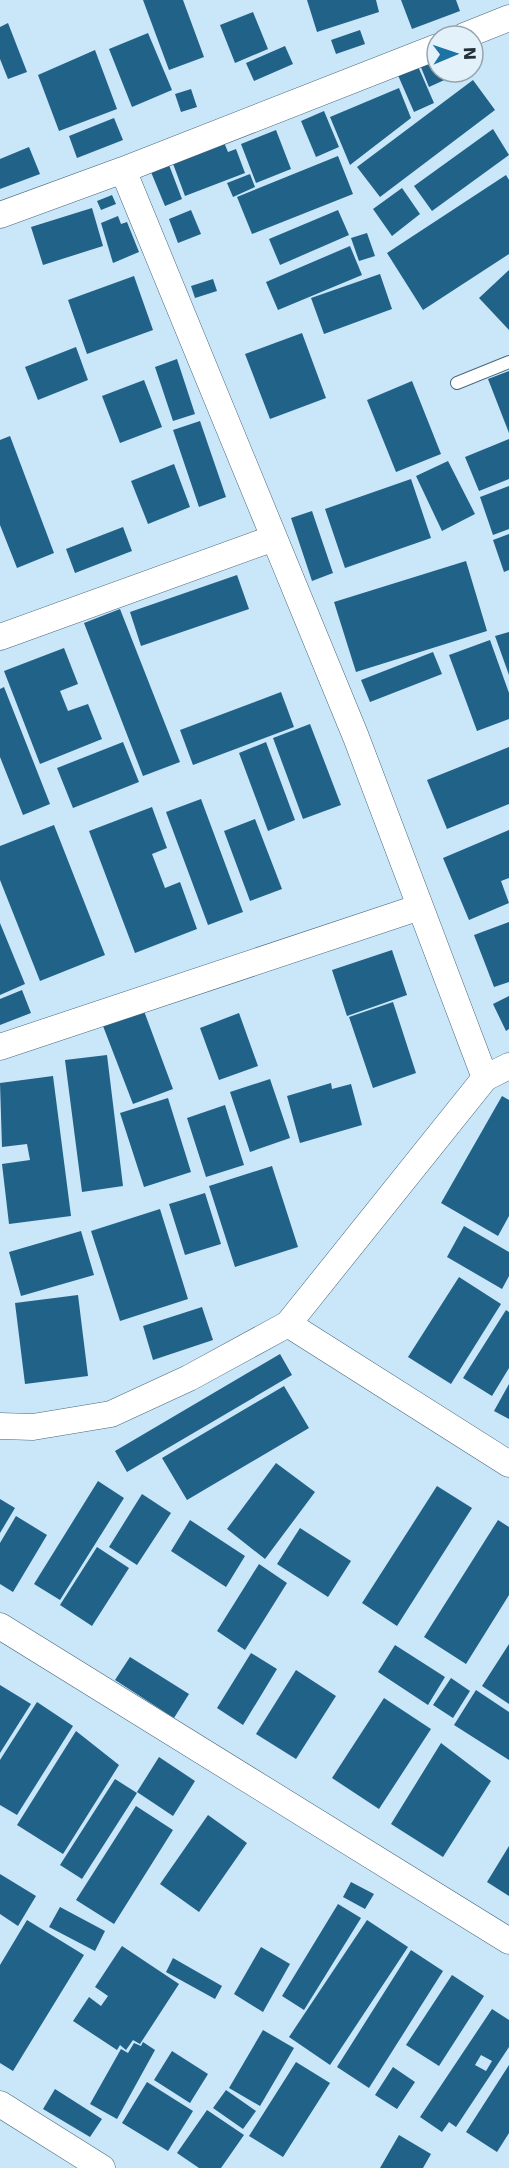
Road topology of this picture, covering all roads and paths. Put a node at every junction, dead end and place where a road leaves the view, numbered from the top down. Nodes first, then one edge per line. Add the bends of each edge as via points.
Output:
1 (509, 18) edge
2 (485, 28) edge
3 (425, 52) edge
4 (123, 170) junction
5 (0, 215) edge
6 (509, 362) edge
7 (457, 383) dead end
8 (274, 538) junction
9 (0, 637) edge
10 (420, 907) junction
11 (0, 1047) edge
12 (509, 1066) edge
13 (485, 1078) junction
14 (288, 1324) junction
15 (0, 1426) edge
16 (509, 1464) edge
17 (0, 1626) edge
18 (509, 1941) edge
19 (0, 2104) edge
20 (102, 2168) edge

1 - 2 street
3 - 4 street
4 - 5 street
4 - 8 street
6 - 7 lane
8 - 9 street
8 - 10 street via 356,737
10 - 11 street
10 - 13 street
12 - 13 street
13 - 14 street
14 - 15 street via 189,1378 111,1414 33,1427
14 - 16 street
17 - 18 street
19 - 20 street

